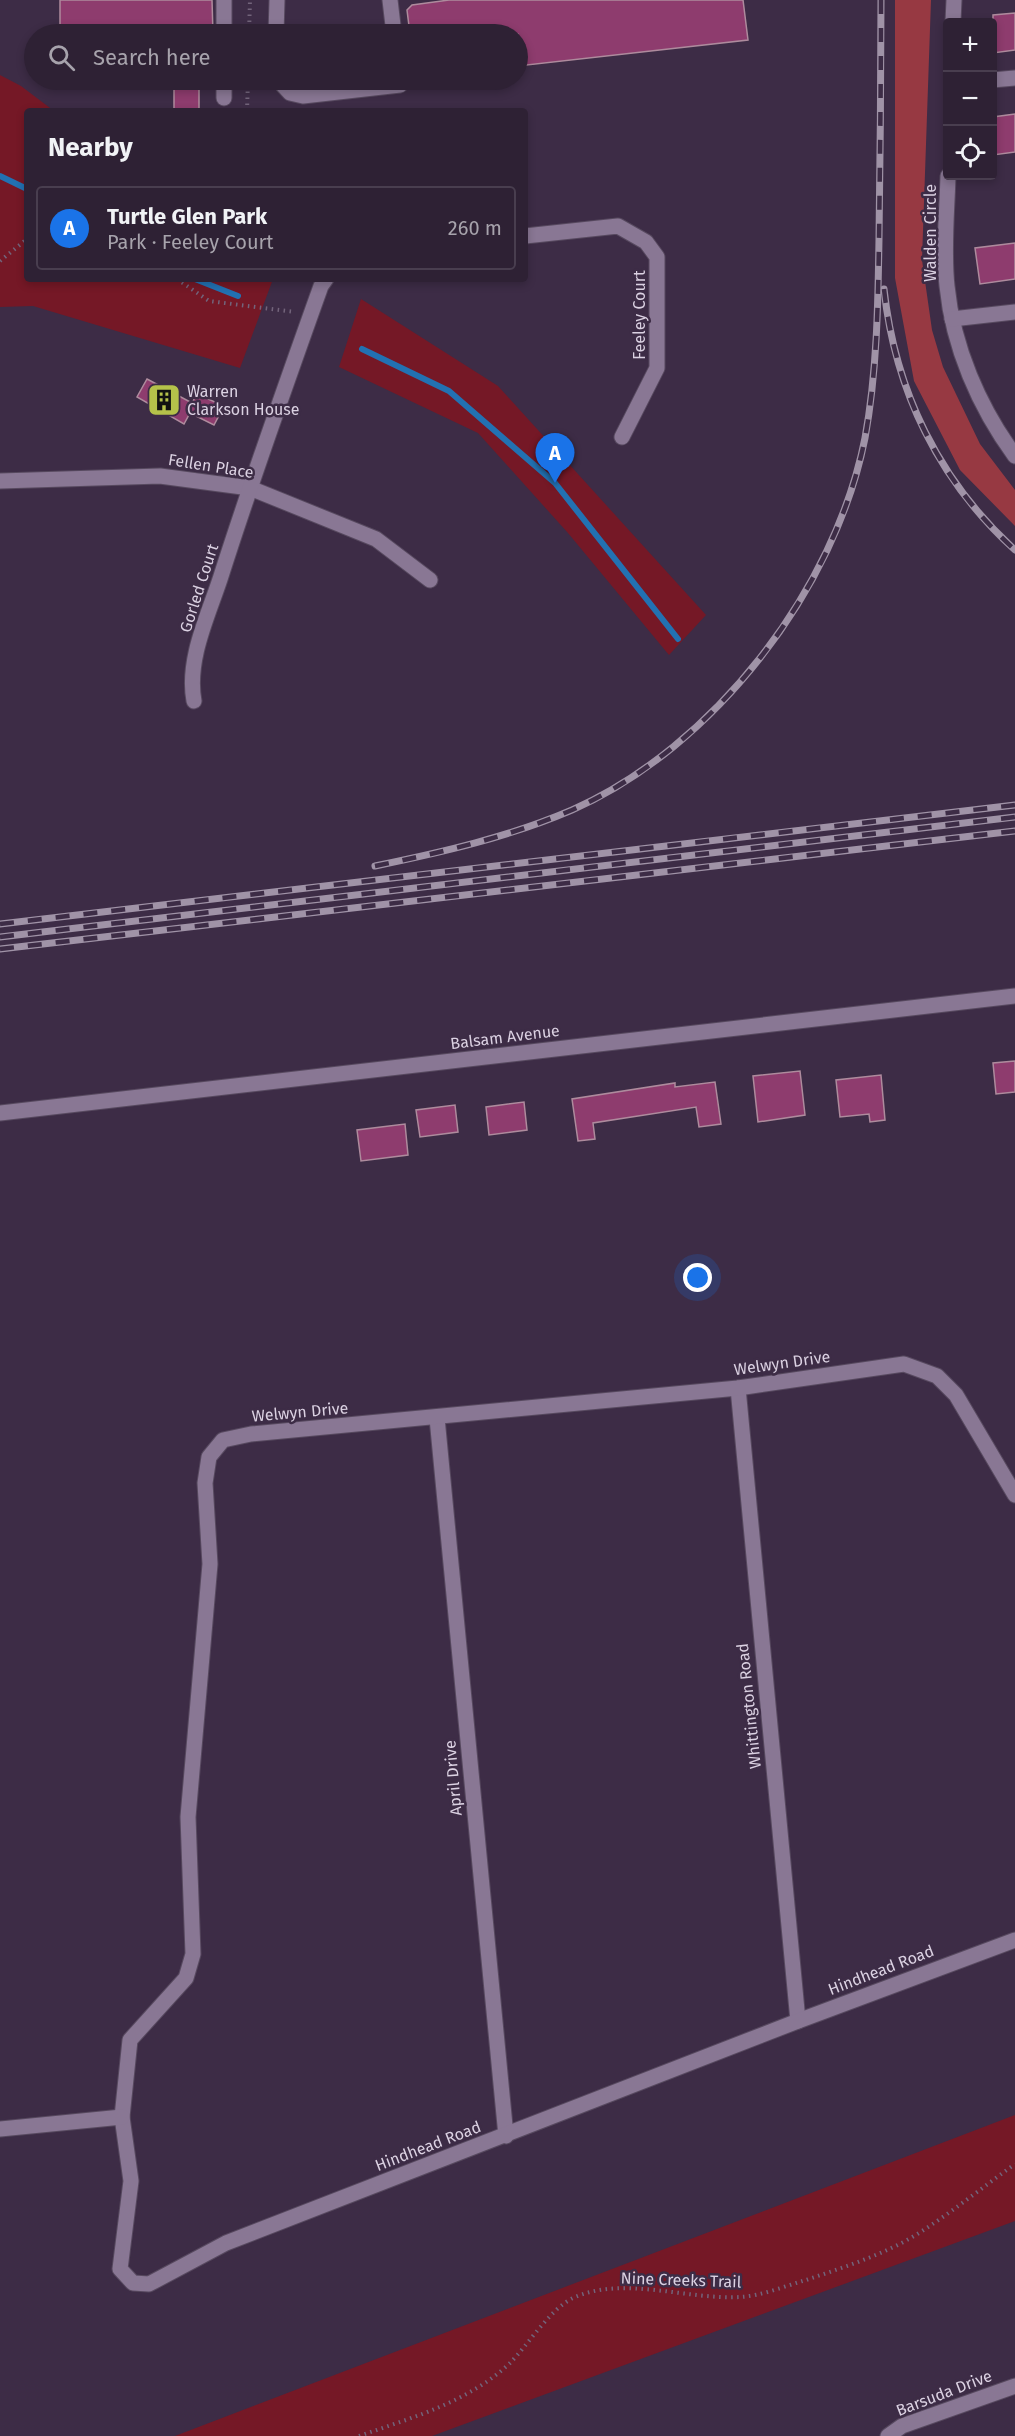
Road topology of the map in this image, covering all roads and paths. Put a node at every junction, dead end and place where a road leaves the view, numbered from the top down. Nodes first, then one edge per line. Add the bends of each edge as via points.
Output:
1 (224, 0) edge
2 (250, 0) edge
3 (277, 0) edge
4 (390, 0) edge
5 (954, 0) edge
6 (953, 18) edge
7 (224, 24) edge
8 (249, 24) edge
9 (276, 24) edge
10 (393, 24) edge
11 (1015, 78) edge
12 (997, 80) edge
13 (224, 90) edge
14 (248, 90) edge
15 (287, 90) edge
16 (356, 90) edge
17 (224, 98) dead end
18 (247, 108) edge
19 (948, 180) edge
20 (528, 236) edge
21 (24, 241) edge
22 (0, 261) edge
23 (181, 282) edge
24 (325, 282) edge
25 (1015, 312) edge
26 (311, 313) junction
27 (952, 319) junction
28 (622, 437) dead end
29 (1009, 438) edge
30 (1015, 456) edge
31 (0, 481) edge
32 (249, 488) junction
33 (430, 580) dead end
34 (194, 701) dead end
35 (1015, 996) edge
36 (0, 1113) edge
37 (738, 1388) junction
38 (437, 1418) junction
39 (1015, 1495) edge
40 (1015, 1940) edge
41 (798, 2021) junction
42 (122, 2117) junction
43 (0, 2129) edge
44 (506, 2136) junction
45 (1015, 2164) edge
46 (1015, 2386) edge
47 (359, 2436) edge
48 (888, 2436) edge

1 - 7 street
2 - 8 path
3 - 9 street
4 - 10 street
5 - 6 street
11 - 12 street
13 - 17 street
14 - 18 path
15 - 16 street via 303,96
19 - 27 street, Walden Circle via 945,258
20 - 28 street, Feeley Court via 618,226 646,242 657,257 657,368
21 - 22 path
23 - 26 path via 209,301
24 - 26 street
25 - 27 street
26 - 32 street
27 - 29 street, Walden Circle via 972,380
29 - 30 street, Walden Circle
31 - 32 street, Fellen Place via 160,476
32 - 33 street, Fellen Place via 376,539
32 - 34 street, Gorled Court via 194,661
35 - 36 street, Balsam Avenue
37 - 38 street, Welwyn Drive
37 - 39 street, Welwyn Drive via 904,1364 922,1369 937,1376 956,1395
37 - 41 street, Whittington Road
38 - 42 street, Welwyn Drive via 251,1434 223,1440 210,1457 205,1483 210,1564 188,1817 193,1954 186,1978 130,2040
38 - 44 street, April Drive
40 - 41 street, Hindhead Road
41 - 44 street, Hindhead Road
42 - 43 street
42 - 44 street, Hindhead Road via 131,2181 120,2269 133,2283 149,2284 226,2243
45 - 47 path, Nine Creeks Trail via 918,2234 861,2262 796,2283 741,2297 625,2288 595,2291 571,2299 509,2364 475,2389 430,2411
46 - 48 street, Barsuda Drive via 902,2426

